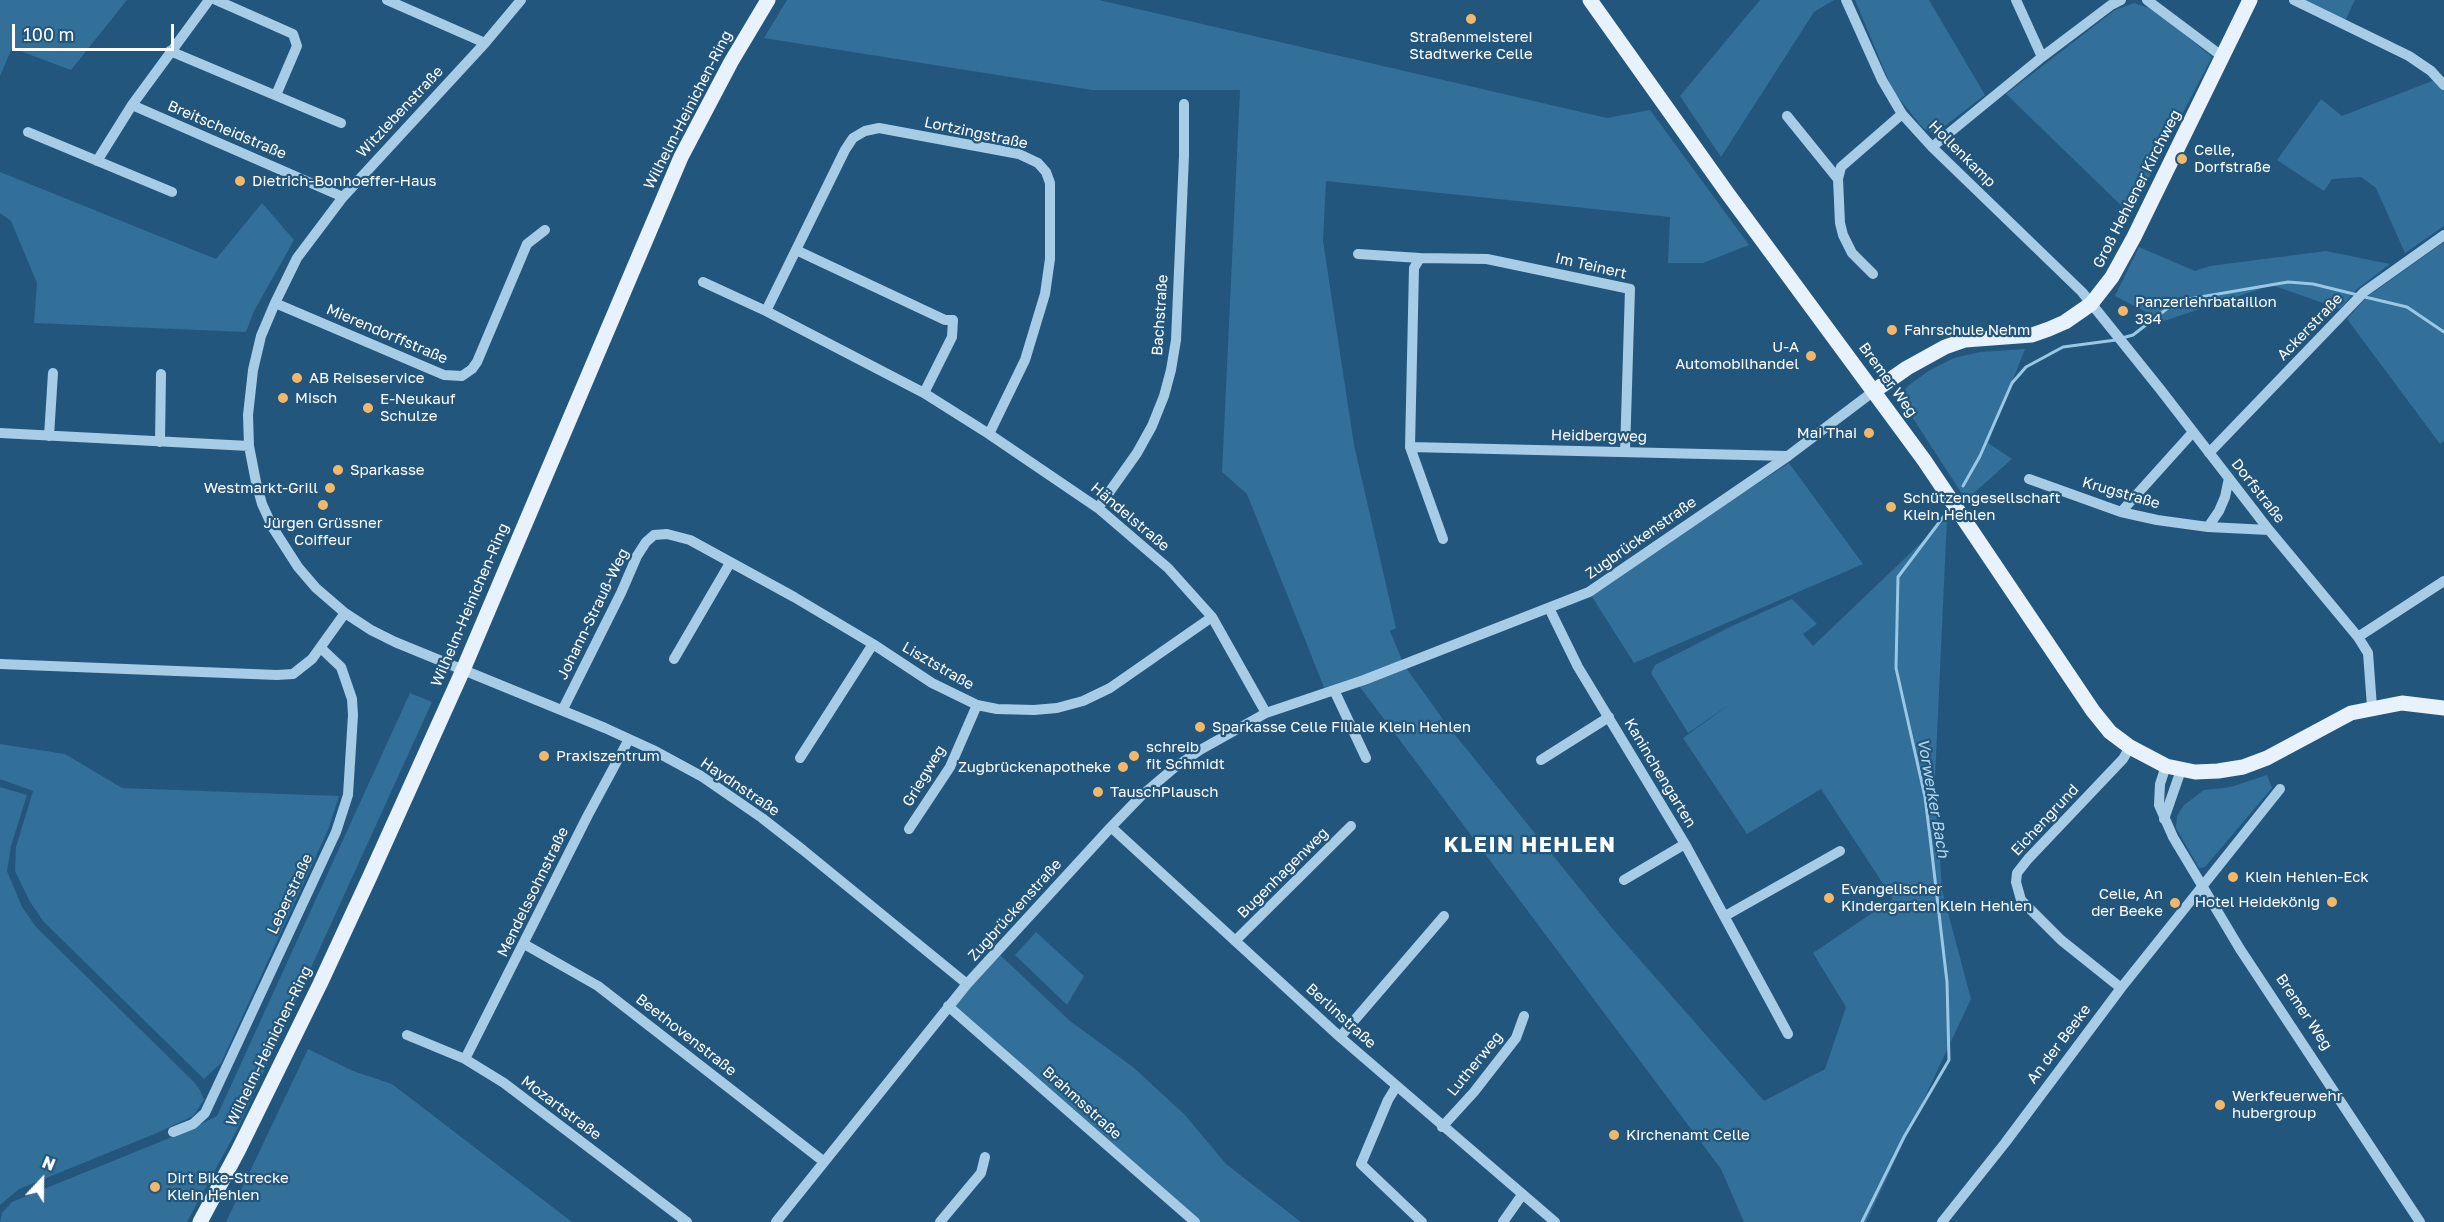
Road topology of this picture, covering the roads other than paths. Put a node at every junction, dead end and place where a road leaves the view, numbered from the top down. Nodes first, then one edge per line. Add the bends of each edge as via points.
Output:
1 (209, 0) edge
2 (216, 0) edge
3 (387, 0) edge
4 (520, 0) edge
5 (768, 0) edge
6 (1590, 0) edge
7 (1846, 0) edge
8 (2016, 0) edge
9 (2121, 0) edge
10 (2147, 0) edge
11 (2250, 0) edge
12 (2294, 0) edge
13 (485, 42) junction
14 (170, 51) junction
15 (2042, 57) junction
16 (2223, 57) junction
17 (2444, 85) edge
18 (276, 95) junction
19 (1184, 104) dead end
20 (132, 105) junction
21 (1902, 114) junction
22 (1787, 116) dead end
23 (341, 123) dead end
24 (28, 132) dead end
25 (1932, 147) junction
26 (97, 161) junction
27 (1838, 179) junction
28 (172, 192) dead end
29 (343, 197) junction
30 (545, 230) dead end
31 (2444, 235) edge
32 (796, 250) junction
33 (1358, 254) dead end
34 (1420, 258) junction
35 (1873, 274) dead end
36 (703, 282) dead end
37 (275, 303) junction
38 (2091, 304) junction
39 (766, 311) junction
40 (53, 373) dead end
41 (161, 374) dead end
42 (1874, 391) junction
43 (924, 393) junction
44 (2193, 432) junction
45 (0, 434) edge
46 (989, 434) junction
47 (49, 436) junction
48 (160, 442) junction
49 (249, 446) junction
50 (1410, 447) junction
51 (1625, 452) junction
52 (2209, 453) junction
53 (1788, 456) junction
54 (2229, 478) junction
55 (2029, 479) dead end
56 (1098, 508) junction
57 (2121, 512) junction
58 (2208, 527) junction
59 (2268, 530) junction
60 (654, 535) joint
61 (1443, 538) dead end
62 (730, 563) junction
63 (2444, 581) edge
64 (1549, 608) junction
65 (345, 613) junction
66 (1212, 617) junction
67 (2358, 637) junction
68 (873, 644) junction
69 (321, 648) junction
70 (674, 659) dead end
71 (0, 664) edge
72 (463, 670) junction
73 (1334, 690) junction
74 (977, 705) junction
75 (2372, 707) junction
76 (2444, 708) edge
77 (563, 710) junction
78 (1266, 713) junction
79 (1609, 717) junction
80 (629, 739) junction
81 (2130, 747) junction
82 (800, 758) dead end
83 (1366, 758) dead end
84 (1541, 760) dead end
85 (2174, 768) junction
86 (2280, 789) dead end
87 (1351, 826) dead end
88 (1111, 827) junction
89 (909, 829) dead end
90 (1685, 844) junction
91 (1840, 851) dead end
92 (1624, 880) dead end
93 (2201, 885) junction
94 (1444, 916) dead end
95 (1725, 916) junction
96 (1235, 941) junction
97 (524, 944) junction
98 (967, 984) junction
99 (2121, 988) junction
100 (948, 1006) junction
101 (1524, 1016) dead end
102 (1788, 1034) dead end
103 (407, 1035) dead end
104 (1340, 1037) junction
105 (465, 1059) junction
106 (1396, 1086) junction
107 (1442, 1127) junction
108 (172, 1132) dead end
109 (985, 1157) dead end
110 (823, 1161) junction
111 (1522, 1195) junction
112 (779, 1218) edge
113 (200, 1222) edge
114 (687, 1222) edge
115 (793, 1222) edge
116 (940, 1222) edge
117 (1195, 1222) edge
118 (1422, 1222) edge
119 (1503, 1222) edge
120 (1555, 1222) edge
121 (1941, 1222) edge
122 (2420, 1222) edge

1 - 14 street
2 - 18 street via 293,34 297,46
3 - 13 street
4 - 13 street, Witzlebenstraße
5 - 72 main road, Wilhelm-Heinichen-Ring via 681,157
6 - 42 main road, Bremer Weg
7 - 21 street, Hollenkamp
8 - 15 street
9 - 15 street
10 - 16 street
11 - 16 main road, Groß Hehlener Kirchweg
12 - 17 street via 2409,56
13 - 29 street, Witzlebenstraße
14 - 18 street
14 - 20 street
15 - 25 street
16 - 38 main road, Groß Hehlener Kirchweg via 2134,237 2112,278
18 - 23 street
19 - 56 street, Bachstraße via 1177,317 1171,370 1152,426
20 - 26 street
20 - 29 street, Breitscheidstraße
21 - 25 street, Hollenkamp
21 - 27 street via 1841,167
22 - 27 street
24 - 26 street
25 - 38 street, Hollenkamp
26 - 28 street
27 - 35 street via 1843,235 1852,253
29 - 37 street, Witzlebenstraße via 297,258
30 - 37 street, Mierendorffstraße via 526,244 477,362 462,376 444,375
31 - 52 street, Ackerstraße via 2364,292
32 - 39 street, Lortzingstraße
32 - 43 street via 945,320 953,320 952,337
32 - 46 street, Lortzingstraße via 845,150 853,138 865,131 879,128 1019,154 1038,163 1050,183 1050,259 1045,294 1025,360
33 - 34 street, Im Teinert
34 - 50 street via 1414,268
34 - 51 street, Im Teinert via 1487,259 1630,289
36 - 39 street, Händelstraße
37 - 49 street, Witzlebenstraße via 261,336 253,370
38 - 42 main road, Groß Hehlener Kirchweg via 2049,329 1965,340 1945,347
38 - 44 street, Dorfstraße
39 - 43 street, Händelstraße
40 - 47 street
41 - 48 street
42 - 53 street, Zugbrückenstraße
42 - 81 main road, Bremer Weg via 1960,510 2093,711 2110,732
43 - 46 street, Händelstraße
44 - 52 street, Dorfstraße
44 - 57 street
45 - 47 street
46 - 56 street, Händelstraße
47 - 48 street
48 - 49 street
49 - 65 street, Witzlebenstraße via 262,504 273,528 298,567
50 - 51 street, Heidbergweg
50 - 61 street
51 - 53 street, Heidbergweg
52 - 54 street, Dorfstraße
53 - 64 street, Zugbrückenstraße via 1589,592
54 - 58 street via 2225,497
54 - 59 street, Dorfstraße
55 - 57 street, Krugstraße
56 - 66 street, Händelstraße via 1167,568
57 - 58 street, Krugstraße
58 - 59 street, Krugstraße
59 - 67 street, Dorfstraße
60 - 62 street, Lisztstraße via 690,540
60 - 77 street, Johann-Strauß-Weg via 637,556
62 - 68 street, Lisztstraße
62 - 70 street
63 - 67 street
64 - 73 street, Zugbrückenstraße
64 - 79 street, Kaninchengarten via 1578,667
65 - 69 street
65 - 72 street, Witzlebenstraße via 370,630
66 - 74 street, Lisztstraße via 1110,688 1083,700 1057,708 1019,711
66 - 78 street, Händelstraße
67 - 75 street, Dorfstraße via 2368,653
68 - 74 street, Lisztstraße via 932,683
68 - 82 street
69 - 71 street via 293,674 277,675
69 - 108 street, Leberstraße via 341,667 352,699 348,795 336,832 205,1113 193,1124
72 - 77 street, Haydnstraße
72 - 113 main road, Wilhelm-Heinichen-Ring via 320,984
73 - 78 street, Zugbrückenstraße
73 - 83 street
74 - 89 street, Griegweg via 950,767
75 - 76 main road via 2402,703
75 - 85 main road via 2351,713 2243,767 2218,771
77 - 80 street, Haydnstraße
78 - 88 street, Zugbrückenstraße via 1174,768
79 - 84 street, Kaninchengarten
79 - 90 street, Kaninchengarten
80 - 97 street, Mendelssohnstraße
80 - 98 street, Haydnstraße via 700,777 762,818
81 - 85 main road, Bremer Weg
81 - 99 street, Eichengrund via 2124,759 2028,859 2017,873 2016,882 2020,900 2061,940
85 - 93 street, Bremer Weg via 2164,819
86 - 93 street
87 - 96 street, Bugenhagenweg
88 - 96 street, Berlinstraße
88 - 98 street, Zugbrückenstraße
90 - 92 street, Kaninchengarten
90 - 95 street, Kaninchengarten
91 - 95 street
93 - 99 street, An der Beeke
93 - 122 street, Bremer Weg
94 - 104 street
95 - 102 street, Kaninchengarten
96 - 104 street, Berlinstraße
97 - 105 street, Mendelssohnstraße
97 - 110 street, Beethovenstraße via 598,986
98 - 100 street, Zugbrückenstraße
99 - 121 street, An der Beeke
100 - 110 street, Zugbrückenstraße
100 - 117 street, Brahmsstraße
101 - 107 street, Lutherweg via 1516,1038
103 - 105 street, Mozartstraße
104 - 106 street, Berlinstraße
105 - 114 street, Mozartstraße via 504,1083
106 - 107 street, Berlinstraße
106 - 118 street via 1361,1164
107 - 111 street, Berlinstraße
109 - 116 street via 981,1173
110 - 112 street, Zugbrückenstraße
111 - 119 street
111 - 120 street, Berlinstraße
112 - 115 street

